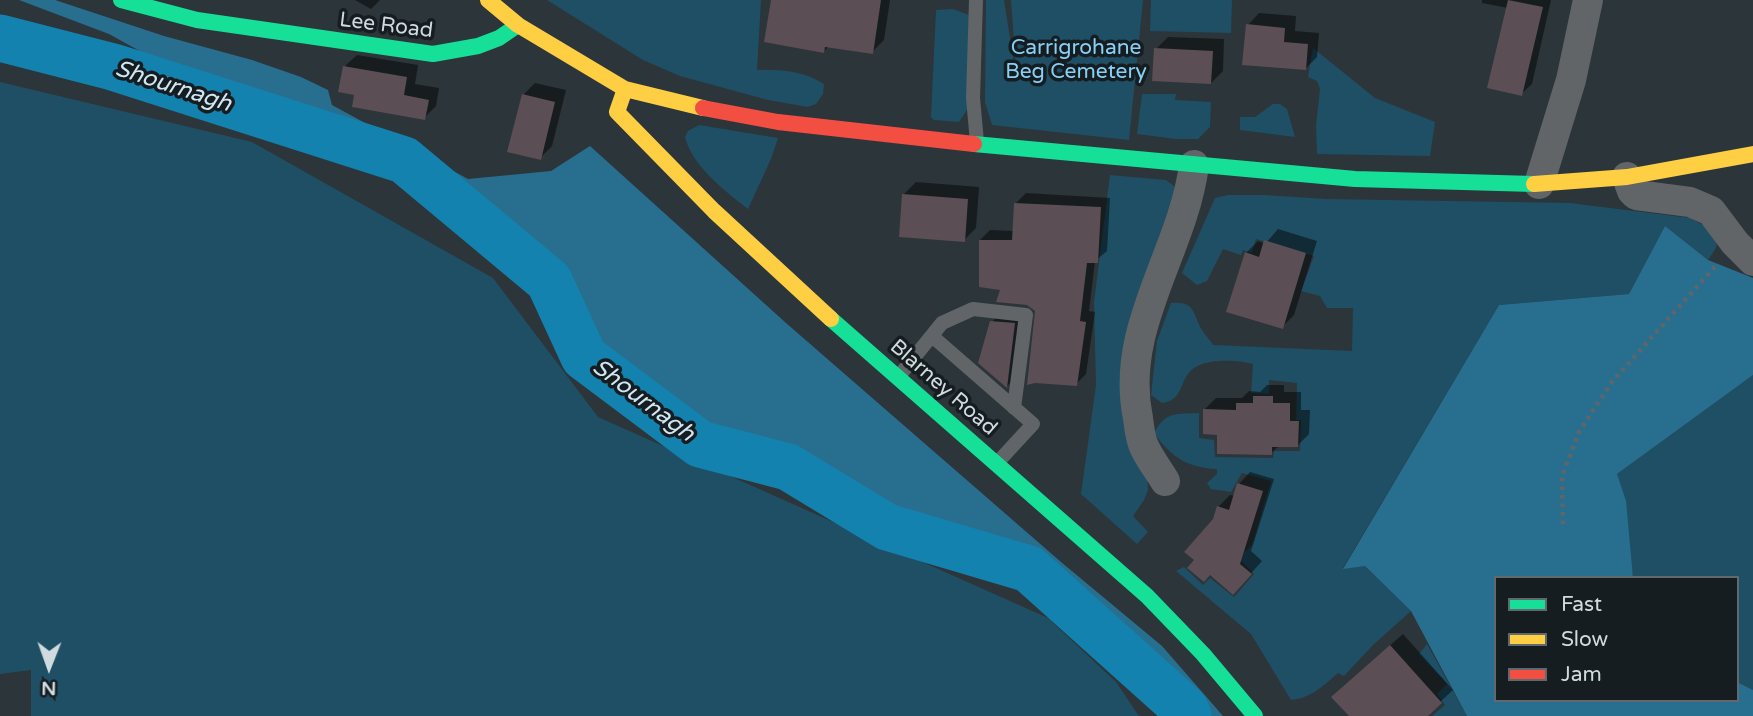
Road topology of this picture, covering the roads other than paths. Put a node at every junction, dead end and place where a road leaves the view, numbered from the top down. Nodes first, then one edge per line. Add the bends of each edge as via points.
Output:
1 (121, 0) edge
2 (488, 0) edge
3 (976, 0) edge
4 (1587, 0) edge
5 (518, 25) junction
6 (625, 89) junction
7 (977, 144) junction
8 (1753, 153) edge
9 (1194, 164) junction
10 (1627, 177) junction
11 (1539, 184) junction
12 (1744, 252) edge
13 (932, 336) junction
14 (898, 377) junction
15 (1014, 408) junction
16 (997, 463) junction
17 (1165, 481) dead end
18 (1255, 716) edge

1 - 5 main road, Lee Road via 197,20 433,54 462,52 502,38
2 - 5 main road
3 - 7 lane via 973,98
4 - 11 street via 1571,79
5 - 6 main road
6 - 7 main road via 778,122
6 - 14 main road, Blarney Road via 617,112 667,167
7 - 9 main road
8 - 10 main road
9 - 11 main road via 1355,179
9 - 17 street via 1189,199 1142,327 1135,365 1135,406 1143,444
10 - 11 main road
10 - 12 street via 1636,195 1690,202 1711,211
13 - 14 lane
13 - 15 lane
13 - 15 lane via 942,323 973,309 1026,315
14 - 16 main road, Blarney Road
15 - 16 lane via 1033,424
16 - 18 main road, Blarney Road via 1155,602 1225,676

